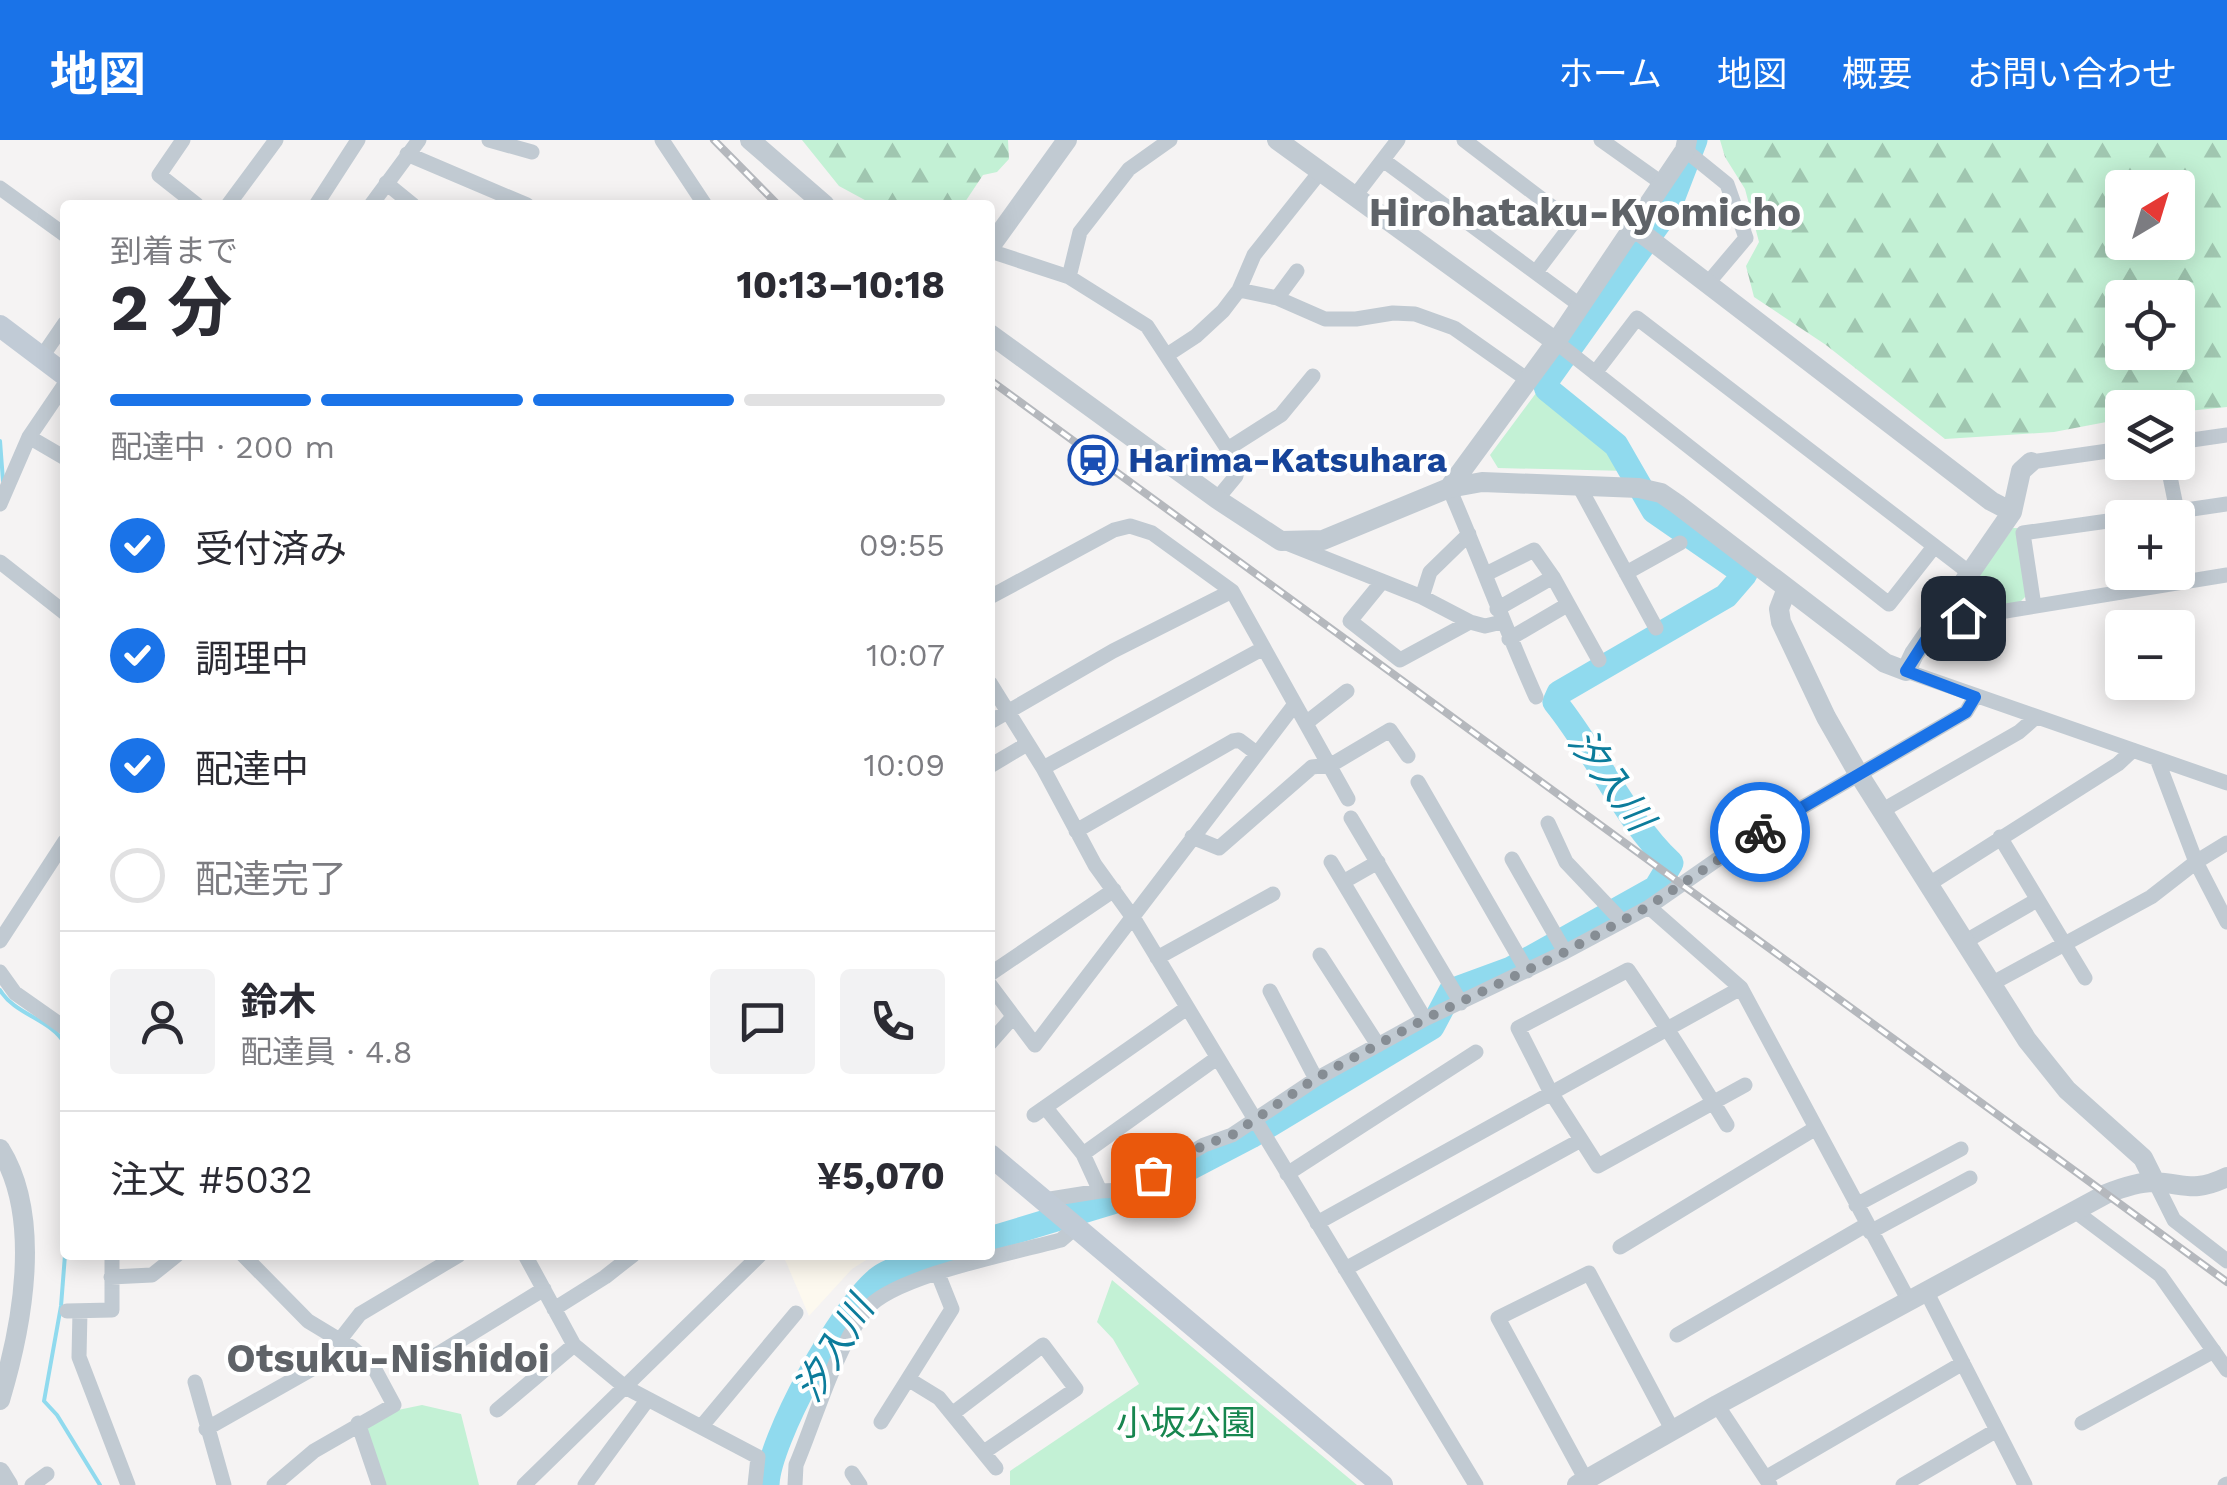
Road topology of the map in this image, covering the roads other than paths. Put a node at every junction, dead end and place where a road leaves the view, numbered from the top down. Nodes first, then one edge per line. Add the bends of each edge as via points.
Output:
1 (183, 140) edge
2 (276, 140) edge
3 (358, 140) edge
4 (418, 140) edge
5 (662, 140) edge
6 (750, 140) edge
7 (1067, 140) edge
8 (1170, 140) edge
9 (1277, 140) edge
10 (1464, 140) edge
11 (1601, 140) edge
12 (498, 141) edge
13 (1394, 141) edge
14 (1686, 145) edge
15 (532, 152) dead end
16 (407, 154) junction
17 (1383, 160) junction
18 (1320, 172) junction
19 (386, 183) junction
20 (1662, 184) junction
21 (0, 188) edge
22 (1355, 196) junction
23 (191, 200) edge
24 (232, 200) edge
25 (319, 200) edge
26 (374, 200) edge
27 (407, 200) edge
28 (515, 200) edge
29 (701, 200) edge
30 (820, 200) edge
31 (1635, 228) junction
32 (60, 230) edge
33 (995, 242) edge
34 (995, 251) edge
35 (1297, 271) dead end
36 (1536, 272) junction
37 (1070, 277) junction
38 (1708, 283) junction
39 (1239, 290) junction
40 (1277, 298) junction
41 (1580, 306) junction
42 (0, 326) edge
43 (60, 330) edge
44 (995, 338) edge
45 (1556, 342) junction
46 (1167, 355) junction
47 (41, 358) junction
48 (60, 371) edge
49 (1596, 373) junction
50 (1314, 376) dead end
51 (1528, 380) junction
52 (60, 391) edge
53 (2227, 435) edge
54 (29, 437) junction
55 (2195, 440) edge
56 (1229, 448) junction
57 (2105, 451) edge
58 (60, 455) edge
59 (2031, 462) joint
60 (1449, 488) junction
61 (1580, 488) junction
62 (1216, 499) junction
63 (0, 504) edge
64 (2227, 504) edge
65 (2195, 508) edge
66 (2012, 512) junction
67 (2105, 521) edge
68 (1468, 534) junction
69 (1281, 541) junction
70 (1680, 543) dead end
71 (1932, 548) junction
72 (0, 562) edge
73 (1626, 573) junction
74 (1486, 574) junction
75 (1971, 574) junction
76 (2227, 575) edge
77 (1553, 577) junction
78 (2195, 577) edge
79 (1381, 583) junction
80 (1787, 588) junction
81 (2105, 590) edge
82 (1232, 591) junction
83 (995, 594) edge
84 (1422, 597) junction
85 (1568, 605) junction
86 (2034, 606) junction
87 (60, 610) edge
88 (1945, 610) junction
89 (1500, 616) junction
90 (1470, 622) junction
91 (1656, 628) dead end
92 (1509, 639) junction
93 (1262, 649) junction
94 (1599, 660) dead end
95 (1906, 671) junction
96 (1346, 690) dead end
97 (995, 691) edge
98 (1536, 697) dead end
99 (1975, 697) junction
100 (1295, 704) junction
101 (1008, 711) junction
102 (2036, 718) junction
103 (995, 719) edge
104 (1306, 723) junction
105 (1027, 744) junction
106 (2133, 750) junction
107 (1255, 752) junction
108 (1408, 756) dead end
109 (2157, 759) junction
110 (995, 763) edge
111 (1331, 764) junction
112 (1043, 768) junction
113 (1858, 773) junction
114 (1418, 782) dead end
115 (2227, 782) edge
116 (1348, 799) dead end
117 (1883, 810) junction
118 (1352, 818) dead end
119 (1548, 822) dead end
120 (1076, 831) junction
121 (1192, 837) junction
122 (2000, 837) junction
123 (2227, 843) edge
124 (60, 849) edge
125 (1512, 859) dead end
126 (1331, 862) dead end
127 (1378, 862) junction
128 (2196, 862) junction
129 (1343, 882) junction
130 (1929, 884) junction
131 (1114, 890) junction
132 (1273, 894) dead end
133 (2037, 900) junction
134 (1649, 906) junction
135 (1134, 919) junction
136 (1621, 920) junction
137 (2227, 922) edge
138 (0, 941) edge
139 (1966, 942) junction
140 (2063, 943) junction
141 (1565, 952) junction
142 (1320, 955) dead end
143 (1157, 958) junction
144 (1525, 966) junction
145 (995, 971) edge
146 (0, 972) edge
147 (2084, 978) dead end
148 (1991, 984) junction
149 (1741, 988) junction
150 (1270, 991) dead end
151 (995, 992) edge
152 (1454, 1006) junction
153 (1187, 1008) junction
154 (1012, 1018) junction
155 (1425, 1019) junction
156 (60, 1025) edge
157 (1668, 1028) junction
158 (995, 1037) edge
159 (1378, 1045) junction
160 (1476, 1052) dead end
161 (1218, 1058) junction
162 (1316, 1078) junction
163 (1744, 1085) dead end
164 (1550, 1091) junction
165 (1714, 1102) junction
166 (1255, 1121) junction
167 (1728, 1124) dead end
168 (1816, 1128) junction
169 (1581, 1140) junction
170 (0, 1149) edge
171 (1960, 1149) dead end
172 (1084, 1154) junction
173 (995, 1158) edge
174 (1288, 1174) junction
175 (2227, 1177) edge
176 (1970, 1178) dead end
177 (2155, 1182) junction
178 (1100, 1191) junction
179 (9, 1193) edge
180 (1048, 1203) junction
181 (1856, 1206) junction
182 (2076, 1212) junction
183 (1317, 1223) junction
184 (1076, 1227) junction
185 (1868, 1228) junction
186 (1620, 1247) dead end
187 (995, 1258) edge
188 (112, 1260) edge
189 (171, 1260) edge
190 (248, 1260) edge
191 (451, 1260) edge
192 (528, 1260) edge
193 (626, 1260) edge
194 (755, 1260) edge
195 (989, 1260) edge
196 (2227, 1262) edge
197 (1346, 1269) junction
198 (938, 1274) junction
199 (111, 1277) junction
200 (544, 1289) junction
201 (1917, 1296) junction
202 (554, 1309) junction
203 (796, 1313) dead end
204 (1677, 1335) dead end
205 (345, 1344) junction
206 (574, 1345) junction
207 (2214, 1351) junction
208 (1962, 1363) junction
209 (420, 1366) dead end
210 (2227, 1370) edge
211 (908, 1379) junction
212 (194, 1382) dead end
213 (625, 1387) junction
214 (648, 1399) junction
215 (0, 1400) edge
216 (1718, 1405) junction
217 (497, 1410) dead end
218 (952, 1414) junction
219 (882, 1422) dead end
220 (358, 1424) junction
221 (2082, 1424) dead end
222 (701, 1426) junction
223 (206, 1429) junction
224 (1997, 1430) junction
225 (1673, 1431) junction
226 (984, 1452) junction
227 (996, 1468) dead end
228 (0, 1472) edge
229 (48, 1474) dead end
230 (1768, 1481) edge
231 (1581, 1482) edge
232 (8, 1485) edge
233 (32, 1485) edge
234 (128, 1485) edge
235 (224, 1485) edge
236 (274, 1485) edge
237 (379, 1485) edge
238 (524, 1485) edge
239 (585, 1485) edge
240 (755, 1485) edge
241 (795, 1485) edge
242 (1382, 1485) edge
243 (1476, 1485) edge
244 (1903, 1485) edge
245 (2025, 1485) edge

1 - 23 street via 159,175
2 - 24 street
3 - 25 street
4 - 16 street
5 - 29 street
6 - 30 street
7 - 33 street
8 - 37 street via 1129,169 1080,232
9 - 18 street
10 - 36 street via 1573,223
11 - 20 street
12 - 15 street
13 - 17 street
14 - 20 street
14 - 38 street via 1727,184 1746,238
16 - 19 street
16 - 28 street
17 - 22 street
17 - 36 street
18 - 22 street
18 - 39 street via 1254,255
19 - 26 street
19 - 27 street
20 - 31 street
21 - 32 street
22 - 45 street
31 - 38 street
31 - 41 street
34 - 37 street
35 - 40 street
36 - 41 street
37 - 46 street via 1147,326
38 - 66 street
39 - 40 street
39 - 46 street via 1196,336
40 - 51 street via 1325,319 1415,314 1454,328
41 - 45 street
42 - 47 main road
43 - 47 street
44 - 62 street
45 - 49 street
45 - 51 street
46 - 56 street
47 - 48 main road
49 - 71 street via 1637,318
49 - 71 street via 1889,604
50 - 56 street via 1281,415
51 - 60 street
52 - 54 street
53 - 55 street
54 - 58 street
54 - 63 street
56 - 62 street via 1236,476
57 - 59 street
59 - 66 street via 2021,471
60 - 61 street via 1482,482
60 - 68 street
60 - 69 street via 1323,540
61 - 73 street
61 - 80 street via 1661,493
62 - 69 street
64 - 65 street
66 - 75 street
67 - 86 street via 2023,533
68 - 74 street
68 - 84 street via 1430,572
69 - 79 street
70 - 73 street
71 - 75 street
72 - 87 street
73 - 91 street
74 - 77 street via 1534,550
74 - 89 street
75 - 88 street
76 - 78 street
77 - 85 street
77 - 89 street
79 - 84 street
79 - 90 street via 1350,621 1400,660
80 - 95 street via 1885,663
80 - 113 street via 1781,622
81 - 86 street
82 - 83 street via 1152,533 1130,526
82 - 93 street
82 - 101 street
84 - 90 street
85 - 92 street
85 - 94 street
86 - 88 street via 1963,618
88 - 95 street
89 - 90 street via 1486,626
89 - 92 street
92 - 98 street
93 - 100 street
93 - 112 street
95 - 99 street
96 - 104 street
97 - 101 street
99 - 102 street
99 - 113 street via 1966,712
100 - 104 street
100 - 107 street
101 - 103 street
101 - 105 street
102 - 106 street
102 - 117 street
104 - 111 street
105 - 110 street
105 - 112 street
106 - 109 street
106 - 122 street
107 - 120 street via 1233,741
107 - 121 street
108 - 111 street via 1390,730
109 - 115 street
109 - 128 street
111 - 116 street
111 - 121 street via 1312,767 1219,848
112 - 120 street
113 - 117 street
113 - 134 street
114 - 144 street
117 - 130 street
118 - 127 street
119 - 136 street via 1566,862
120 - 131 street
121 - 135 street
122 - 130 street
122 - 133 street
123 - 128 street
124 - 138 street
125 - 141 street
126 - 129 street
127 - 129 street
127 - 152 street via 1453,987
128 - 137 street
128 - 140 street via 2152,897
129 - 155 street
130 - 139 street
131 - 135 street
131 - 145 street
132 - 143 street
133 - 139 street
133 - 140 street
134 - 136 street
134 - 149 street
135 - 143 street
135 - 154 street via 1035,1045
136 - 141 street
139 - 148 street
140 - 147 street
140 - 148 street
141 - 144 street
142 - 159 street
143 - 153 street
144 - 152 street
146 - 156 street via 15,994
148 - 177 street via 2046,1068 2143,1158
149 - 157 street
149 - 168 street
150 - 162 street
151 - 154 street
152 - 155 street
153 - 161 street
153 - 172 street via 1040,1111
154 - 158 street
155 - 159 street
157 - 164 street
157 - 164 street via 1628,970 1518,1028
157 - 165 street
159 - 162 street
160 - 174 street
161 - 166 street
161 - 172 street
162 - 166 street
163 - 165 street
164 - 169 street
164 - 183 street
165 - 167 street
165 - 169 street via 1598,1166
166 - 174 street
166 - 178 street via 1127,1190
168 - 181 street
168 - 186 street
169 - 197 street
170 - 179 street
171 - 181 street
172 - 178 street
173 - 180 main road
174 - 183 street
175 - 177 street via 2204,1187
176 - 185 street
177 - 182 street via 2121,1188
177 - 196 street via 2174,1220
178 - 180 street
179 - 215 street via 23,1208 24,1275
180 - 184 main road
181 - 185 street
182 - 201 street
182 - 207 street via 2160,1274
183 - 197 street
184 - 187 street via 1061,1240
184 - 242 main road
185 - 201 street
185 - 204 street
188 - 199 street
189 - 199 street via 152,1276
190 - 205 street via 308,1321
191 - 205 street via 360,1314
192 - 200 street
193 - 202 street
194 - 213 street
195 - 198 street
197 - 243 street
198 - 211 street via 952,1309
198 - 241 street via 892,1288 868,1308 796,1465
199 - 234 street via 112,1310 74,1311 78,1357
200 - 202 street
200 - 209 street
201 - 208 street
201 - 216 street
202 - 206 street
203 - 222 street
205 - 220 street via 373,1366 394,1405
205 - 223 street
206 - 213 street
206 - 217 street
207 - 210 street
207 - 221 street
208 - 224 street
208 - 230 street
211 - 218 street
211 - 219 street
212 - 223 street
213 - 214 street
213 - 238 street
214 - 222 street
214 - 239 street
216 - 225 street
216 - 230 street
218 - 226 street
218 - 226 street via 1044,1345 1076,1390
220 - 236 street
220 - 237 street
222 - 240 street via 758,1457
223 - 235 street
224 - 244 street
224 - 245 street
225 - 231 street
225 - 231 street via 1589,1274 1498,1318
226 - 227 street
228 - 232 street
229 - 233 street

